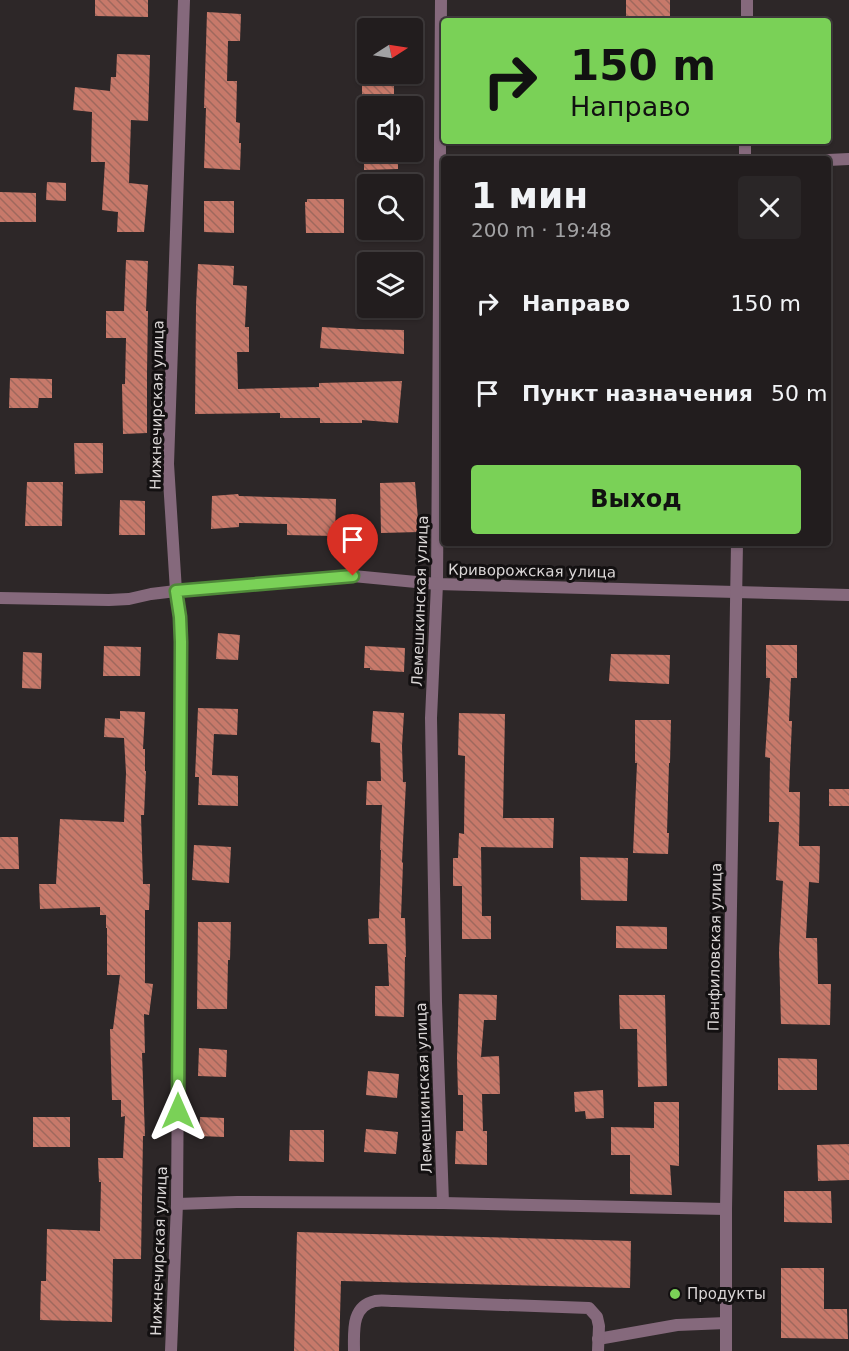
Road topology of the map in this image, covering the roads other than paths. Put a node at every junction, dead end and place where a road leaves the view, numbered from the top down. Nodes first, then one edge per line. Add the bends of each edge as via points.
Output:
1 (184, 0) edge
2 (441, 0) edge
3 (747, 0) edge
4 (747, 18) edge
5 (849, 159) edge
6 (831, 160) edge
7 (737, 546) edge
8 (437, 584) junction
9 (176, 591) junction
10 (736, 591) junction
11 (849, 595) edge
12 (0, 598) edge
13 (443, 1203) junction
14 (177, 1204) junction
15 (726, 1209) junction
16 (726, 1323) junction
17 (598, 1345) edge
18 (171, 1351) edge
19 (354, 1351) edge
20 (726, 1351) edge

1 - 9 street, Нижнечирская улица via 168,464
2 - 8 street, Лемешкинская улица
3 - 4 street
5 - 6 street
7 - 10 street, Панфиловская улица
8 - 9 street, Криворожская улица via 353,576
8 - 10 street, Криворожская улица
8 - 13 street, Лемешкинская улица via 431,718
9 - 12 street, Криворожская улица via 110,600
9 - 14 street, Нижнечирская улица via 181,642
10 - 11 street, Криворожская улица
10 - 15 street, Панфиловская улица
13 - 14 street
13 - 15 street
14 - 18 street, Нижнечирская улица
15 - 16 street, Панфиловская улица
16 - 17 street via 677,1325
16 - 20 street, Панфиловская улица
17 - 19 street via 597,1317 589,1308 373,1301 360,1308 354,1320

